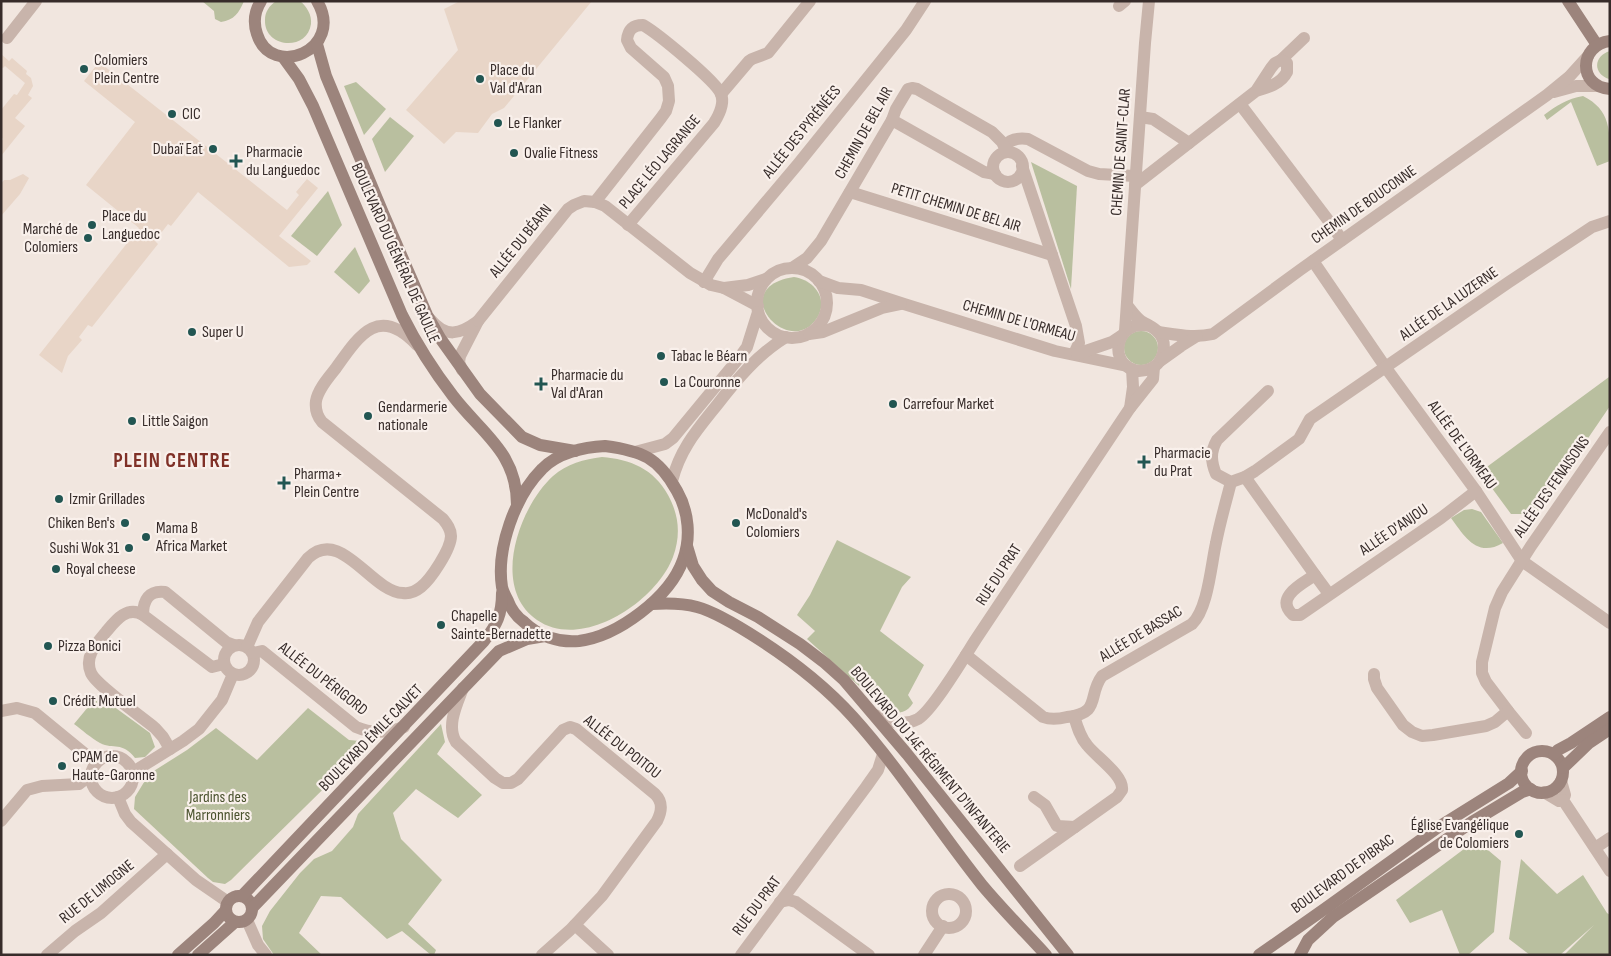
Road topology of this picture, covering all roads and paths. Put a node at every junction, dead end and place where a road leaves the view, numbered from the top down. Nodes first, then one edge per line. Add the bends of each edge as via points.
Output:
1 (36, 1) edge
2 (261, 1) edge
3 (317, 1) edge
4 (810, 1) edge
5 (925, 1) edge
6 (1149, 1) edge
7 (1568, 1) edge
8 (7, 38) dead end
9 (1304, 38) dead end
10 (1603, 43) edge
11 (317, 44) junction
12 (1588, 56) junction
13 (283, 57) junction
14 (1604, 88) edge
15 (721, 94) junction
16 (1547, 94) junction
17 (1240, 104) junction
18 (1140, 116) junction
19 (892, 120) junction
20 (1189, 143) junction
21 (1006, 149) junction
22 (1022, 166) junction
23 (995, 174) junction
24 (1135, 181) junction
25 (1009, 182) junction
26 (850, 192) junction
27 (1034, 199) junction
28 (596, 202) junction
29 (1610, 222) edge
30 (628, 225) junction
31 (1342, 240) junction
32 (821, 241) junction
33 (1052, 255) junction
34 (1313, 261) junction
35 (792, 268) junction
36 (766, 279) junction
37 (818, 279) junction
38 (704, 282) junction
39 (724, 288) junction
40 (904, 304) junction
41 (1127, 305) junction
42 (758, 309) junction
43 (427, 315) junction
44 (478, 321) junction
45 (1153, 329) junction
46 (1123, 333) junction
47 (808, 334) junction
48 (1198, 336) junction
49 (786, 337) junction
50 (418, 346) junction
51 (1074, 354) junction
52 (1157, 364) junction
53 (1130, 367) junction
54 (1386, 368) junction
55 (462, 370) junction
56 (1268, 391) dead end
57 (1130, 408) junction
58 (1610, 432) edge
59 (575, 451) junction
60 (635, 452) junction
61 (1245, 477) junction
62 (672, 481) junction
63 (1231, 482) junction
64 (1476, 491) junction
65 (517, 505) junction
66 (687, 546) junction
67 (1522, 561) junction
68 (1315, 575) junction
69 (502, 588) junction
70 (1329, 594) junction
71 (652, 604) junction
72 (143, 614) junction
73 (1610, 623) edge
74 (545, 636) junction
75 (234, 645) junction
76 (250, 650) junction
77 (966, 655) junction
78 (224, 664) junction
79 (233, 674) junction
80 (1374, 674) dead end
81 (464, 688) junction
82 (1, 711) edge
83 (1508, 711) junction
84 (875, 714) junction
85 (1074, 716) junction
86 (1610, 717) edge
87 (404, 727) junction
88 (1610, 729) edge
89 (1526, 733) dead end
90 (170, 749) junction
91 (883, 754) junction
92 (1554, 754) junction
93 (94, 768) junction
94 (1522, 771) junction
95 (133, 772) junction
96 (1562, 774) junction
97 (1531, 789) junction
98 (1544, 792) junction
99 (118, 797) junction
100 (1034, 797) dead end
101 (1563, 800) junction
102 (1, 820) edge
103 (1075, 827) junction
104 (1610, 838) edge
105 (1595, 848) junction
106 (168, 854) junction
107 (1020, 866) dead end
108 (1610, 870) edge
109 (780, 902) junction
110 (231, 903) junction
111 (252, 908) junction
112 (241, 921) junction
113 (575, 925) junction
114 (943, 926) dead end
115 (47, 955) edge
116 (178, 955) edge
117 (198, 955) edge
118 (266, 955) edge
119 (542, 955) edge
120 (608, 955) edge
121 (741, 955) edge
122 (869, 955) edge
123 (924, 955) edge
124 (1046, 955) edge
125 (1068, 955) edge
126 (1259, 955) edge
127 (1300, 955) edge

1 - 8 street
2 - 13 street via 254,17 258,38 272,53
3 - 11 street via 324,21
4 - 15 street via 768,53 749,61
5 - 38 street, ALLÉE DES PYRÉNÉES via 906,30 718,259
6 - 18 street, CHEMIN DE SAINT-CLAR
7 - 10 street
9 - 17 street via 1281,60 1288,66 1286,76
10 - 12 street
11 - 13 street via 307,52
11 - 43 street, BOULEVARD DU GÉNÉRAL DE GAULLE via 329,85
12 - 14 street via 1587,73 1593,83
12 - 16 street, CHEMIN DE BOUCONNE
13 - 50 street, BOULEVARD DU GÉNÉRAL DE GAULLE via 313,106
14 - 16 street, CHEMIN DE BOUCONNE via 1576,86
15 - 28 street, PLACE LÉO LAGRANGE via 713,82 648,28 633,26 627,34 628,44 664,77 669,101 666,111
15 - 30 street, PLACE LÉO LAGRANGE via 721,108 714,123
16 - 31 street, CHEMIN DE BOUCONNE
17 - 20 street
17 - 31 street
18 - 20 street via 1153,119
18 - 24 street, CHEMIN DE SAINT-CLAR
19 - 21 street, CHEMIN DE BEL AIR via 905,92 912,88 992,132
19 - 23 street via 984,172
19 - 26 street, CHEMIN DE BEL AIR
20 - 24 street
21 - 22 street, CHEMIN DE BEL AIR via 1017,156
21 - 23 street via 994,162
21 - 24 street via 1007,143 1028,139 1088,172
22 - 25 street via 1019,177
22 - 27 street, CHEMIN DE BEL AIR
23 - 25 street
24 - 41 street, CHEMIN DE SAINT-CLAR
25 - 27 street
26 - 32 street, CHEMIN DE BEL AIR
26 - 33 street, PETIT CHEMIN DE BEL AIR
27 - 33 street, CHEMIN DE BEL AIR
28 - 30 street via 609,208
28 - 44 street, ALLÉE DU BÉARN via 578,203 568,209
29 - 54 street, ALLÉE DE LA LUZERNE via 1592,227
30 - 38 street
31 - 34 street, CHEMIN DE BOUCONNE
32 - 35 street, CHEMIN DE BEL AIR via 807,258
32 - 37 street, CHEMIN DE BEL AIR via 816,260
33 - 51 street, CHEMIN DE BEL AIR via 1078,334
34 - 48 street, CHEMIN DE BOUCONNE via 1213,334
34 - 54 street, ALLÉE DE L'ORMEAU
35 - 36 street via 780,270
35 - 37 street via 802,269
36 - 39 street
36 - 42 street via 759,292
37 - 40 street, CHEMIN DE L'ORMEAU via 838,288 861,290
37 - 47 street via 827,307 820,323
38 - 39 street
39 - 42 street
40 - 47 street, CHEMIN DE L'ORMEAU via 882,308 823,332
40 - 51 street, CHEMIN DE L'ORMEAU
41 - 45 street
41 - 46 street, CHEMIN DE SAINT-CLAR
42 - 49 street via 769,328
42 - 60 street via 743,352 679,432 666,444
43 - 44 street, ALLÉE DU BÉARN via 447,333 459,332
43 - 55 street, BOULEVARD DU GÉNÉRAL DE GAULLE
44 - 55 street, ALLÉE DU BÉARN via 460,356
45 - 46 street via 1136,325
45 - 48 street, CHEMIN DE BOUCONNE via 1172,335
45 - 52 street via 1163,341 1164,350
46 - 51 street via 1112,342
46 - 53 street via 1118,348 1120,359
47 - 49 street
48 - 52 street, CHEMIN DE BOUCONNE
49 - 62 street via 749,365 697,430 682,452
50 - 65 street, BOULEVARD DU GÉNÉRAL DE GAULLE via 455,399 499,448 517,490
50 - 76 street via 408,336 390,327 367,330 319,392 316,407 322,422 443,519 450,529 449,548 421,587 404,593 386,588 337,551 326,548 313,553 258,622
51 - 53 street, CHEMIN DE L'ORMEAU
52 - 53 street via 1137,371
52 - 57 street, RUE DU PRAT via 1153,379
53 - 57 street, RUE DU PRAT via 1133,387
54 - 61 street, ALLÉE DE LA LUZERNE via 1310,419 1299,439
54 - 64 street, ALLÉE DE L'ORMEAU
55 - 59 street, BOULEVARD DU GÉNÉRAL DE GAULLE via 480,394 522,437 540,445
56 - 63 street via 1217,440 1212,449 1216,474
57 - 77 street, RUE DU PRAT
58 - 67 street, ALLÉE DES FENAISONS
59 - 60 street via 604,446
59 - 65 street, BOULEVARD ÉMILE CALVET via 542,468
60 - 62 street via 652,459
61 - 63 street
61 - 68 street
62 - 66 street via 681,497 688,522
63 - 85 street, ALLÉE DE BASSAC via 1198,616 1192,624 1102,676 1091,707
64 - 67 street, ALLÉE DE L'ORMEAU
64 - 70 street, ALLÉE D'ANJOU
65 - 69 street, BOULEVARD ÉMILE CALVET via 508,528 501,563
66 - 71 street via 673,578
66 - 84 street, BOULEVARD DU 14E RÉGIMENT D'INFANTERIE via 693,566 712,591 825,662
67 - 73 street, ALLÉE DE L'ORMEAU
67 - 83 street via 1495,608 1482,662 1486,682
68 - 70 street
68 - 70 street, ALLÉE D'ANJOU via 1290,593 1286,604 1288,610 1293,615 1300,615
69 - 74 street via 519,618 530,629
69 - 87 street, BOULEVARD ÉMILE CALVET via 502,608 495,628
71 - 74 street via 611,631 595,637 579,641
71 - 91 street, BOULEVARD DU 14E RÉGIMENT D'INFANTERIE via 703,608 783,654 853,716
72 - 75 street via 148,596 165,592
72 - 78 street via 212,667
72 - 90 street via 127,613 117,619 94,648 89,660 90,670 96,681 155,728
74 - 81 street, BOULEVARD ÉMILE CALVET via 527,639 499,651
75 - 76 street
75 - 78 street via 226,651
76 - 79 street via 254,663 252,668 244,674
76 - 87 street, ALLÉE DU PÉRIGORD via 262,651 356,727 384,733
77 - 84 street, RUE DU PRAT via 918,719 898,723
77 - 85 street via 1043,716 1052,719
78 - 79 street
79 - 90 street via 222,700 199,729
80 - 83 street via 1377,688 1403,726 1419,735 1486,726
81 - 111 street, BOULEVARD ÉMILE CALVET
81 - 113 street, ALLÉE DU POITOU via 452,724 454,739 499,781 511,783 518,779 563,730 570,727 660,800 657,821 602,896
82 - 93 street via 17,708 35,712
83 - 89 street
84 - 125 street, BOULEVARD DU 14E RÉGIMENT D'INFANTERIE
85 - 103 street via 1084,742 1122,782 1123,788 1117,797
86 - 92 street
87 - 110 street, BOULEVARD ÉMILE CALVET via 254,884
88 - 96 street via 1589,743
90 - 95 street
91 - 109 street, RUE DU PRAT via 878,770 866,788
91 - 124 street, BOULEVARD DU 14E RÉGIMENT D'INFANTERIE via 983,886
92 - 94 street via 1546,751 1532,754 1526,758
92 - 96 street via 1561,763
93 - 95 street via 108,756 120,757
93 - 99 street via 94,787 105,796
93 - 102 street via 79,784 27,790
94 - 97 street via 1522,778
94 - 126 street, BOULEVARD DE PIBRAC
95 - 99 street via 132,784
96 - 98 street via 1557,787
96 - 101 street
97 - 98 street
97 - 127 street, BOULEVARD DE PIBRAC via 1472,822 1333,917 1308,940
98 - 101 street
99 - 106 street via 128,818
100 - 103 street via 1045,806 1057,826
101 - 105 street
103 - 107 street
104 - 105 street
105 - 108 street
106 - 110 street via 196,880
106 - 115 street, RUE DE LIMOGNE
109 - 121 street, RUE DU PRAT
109 - 122 street via 796,902
110 - 111 street via 248,900
110 - 112 street via 228,917
110 - 116 street, BOULEVARD ÉMILE CALVET
111 - 112 street via 250,917
112 - 117 street
112 - 118 street
113 - 119 street, ALLÉE DU POITOU
113 - 120 street
114 - 123 street

